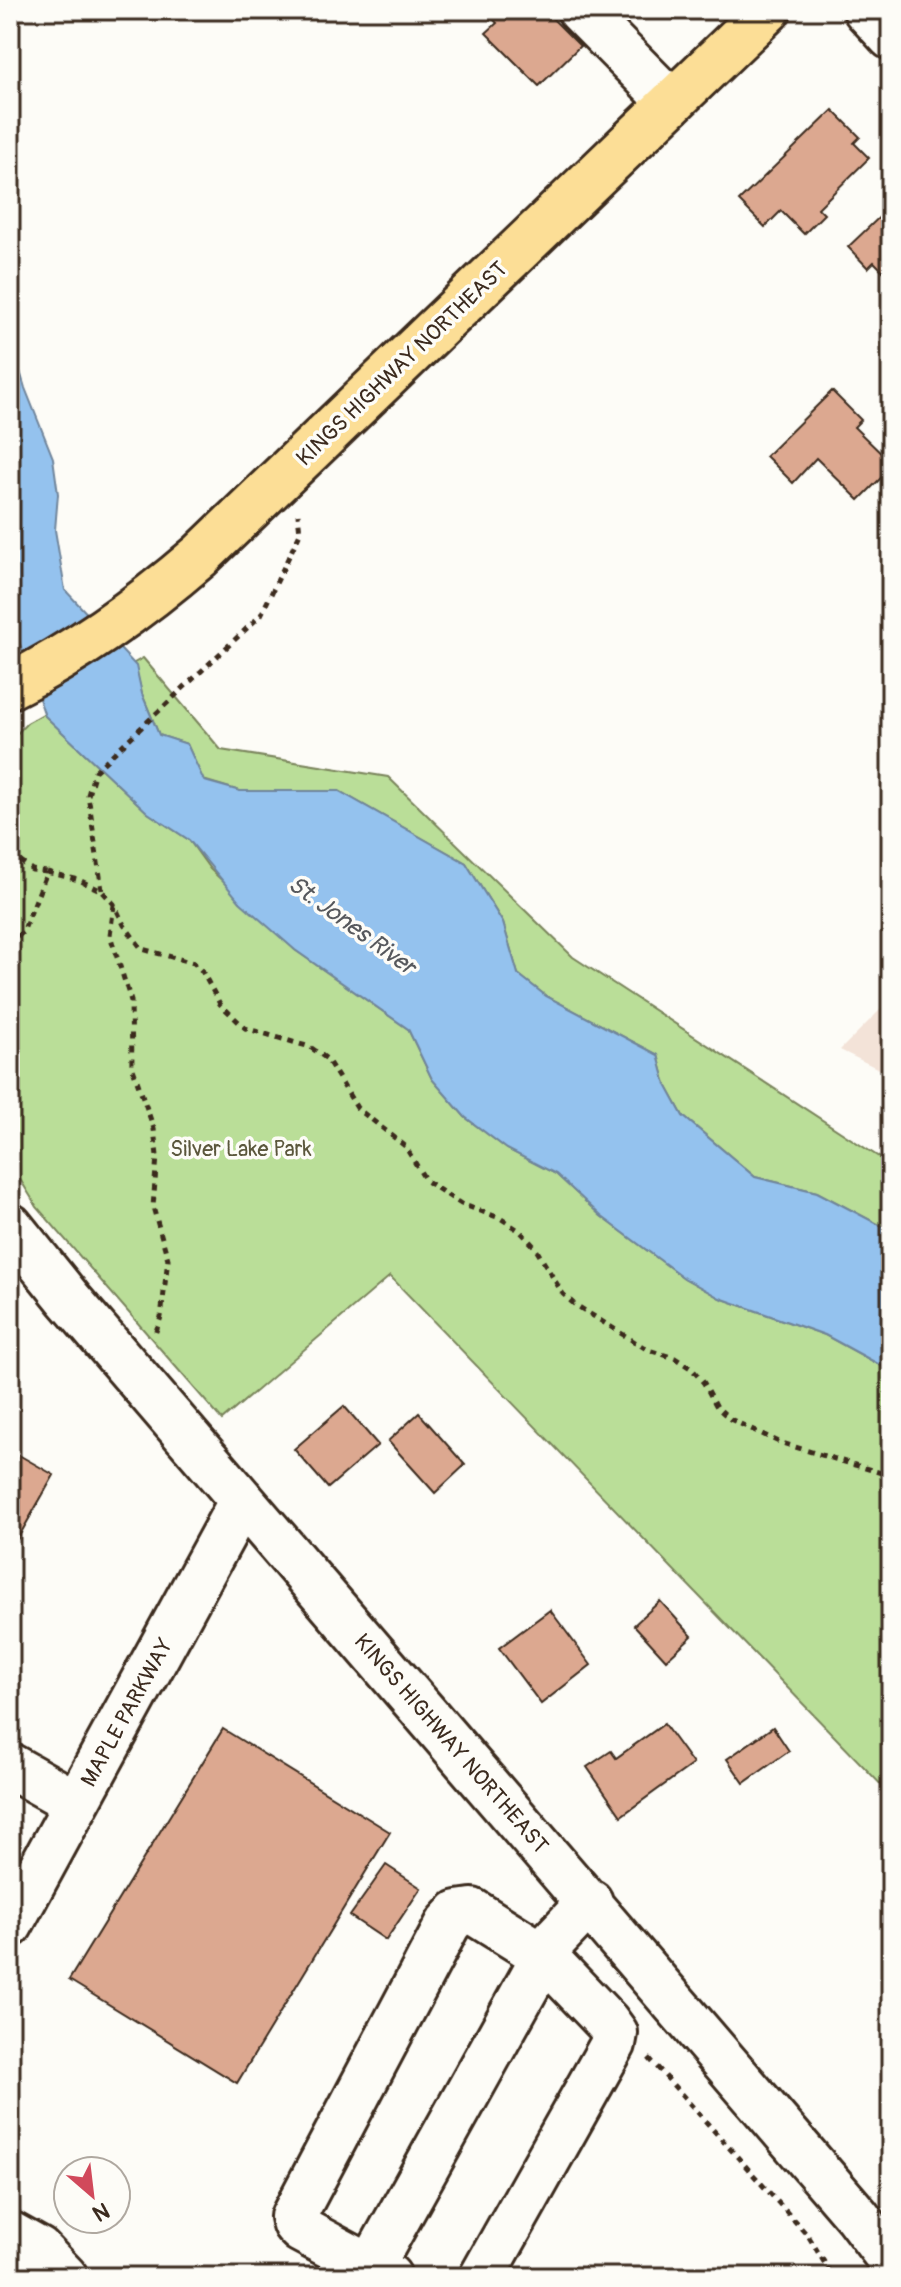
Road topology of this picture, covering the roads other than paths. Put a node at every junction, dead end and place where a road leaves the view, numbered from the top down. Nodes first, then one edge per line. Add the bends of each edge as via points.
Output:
1 (580, 10) edge
2 (768, 10) edge
3 (866, 10) edge
4 (891, 37) edge
5 (671, 102) junction
6 (10, 686) edge
7 (10, 1226) edge
8 (242, 1500) junction
9 (10, 1766) edge
10 (76, 1803) junction
11 (590, 1902) junction
12 (10, 1925) edge
13 (544, 1956) junction
14 (10, 2234) edge
15 (891, 2261) edge
16 (380, 2272) edge
17 (65, 2277) edge
18 (482, 2277) edge

1 - 5 street
2 - 5 highway, KINGS HIGHWAY NORTHEAST
3 - 4 street
5 - 6 highway, KINGS HIGHWAY NORTHEAST via 228,531 141,605 64,658
7 - 8 street, KINGS HIGHWAY NORTHEAST
8 - 10 street, MAPLE PARKWAY
8 - 11 street, KINGS HIGHWAY NORTHEAST
9 - 10 street
10 - 12 street, MAPLE PARKWAY
11 - 13 street
11 - 15 street, KINGS HIGHWAY NORTHEAST
13 - 16 street
13 - 16 street via 472,1911 458,1913 293,2217 301,2230
13 - 18 street via 607,2022 615,2033 613,2044
14 - 17 street via 39,2250

